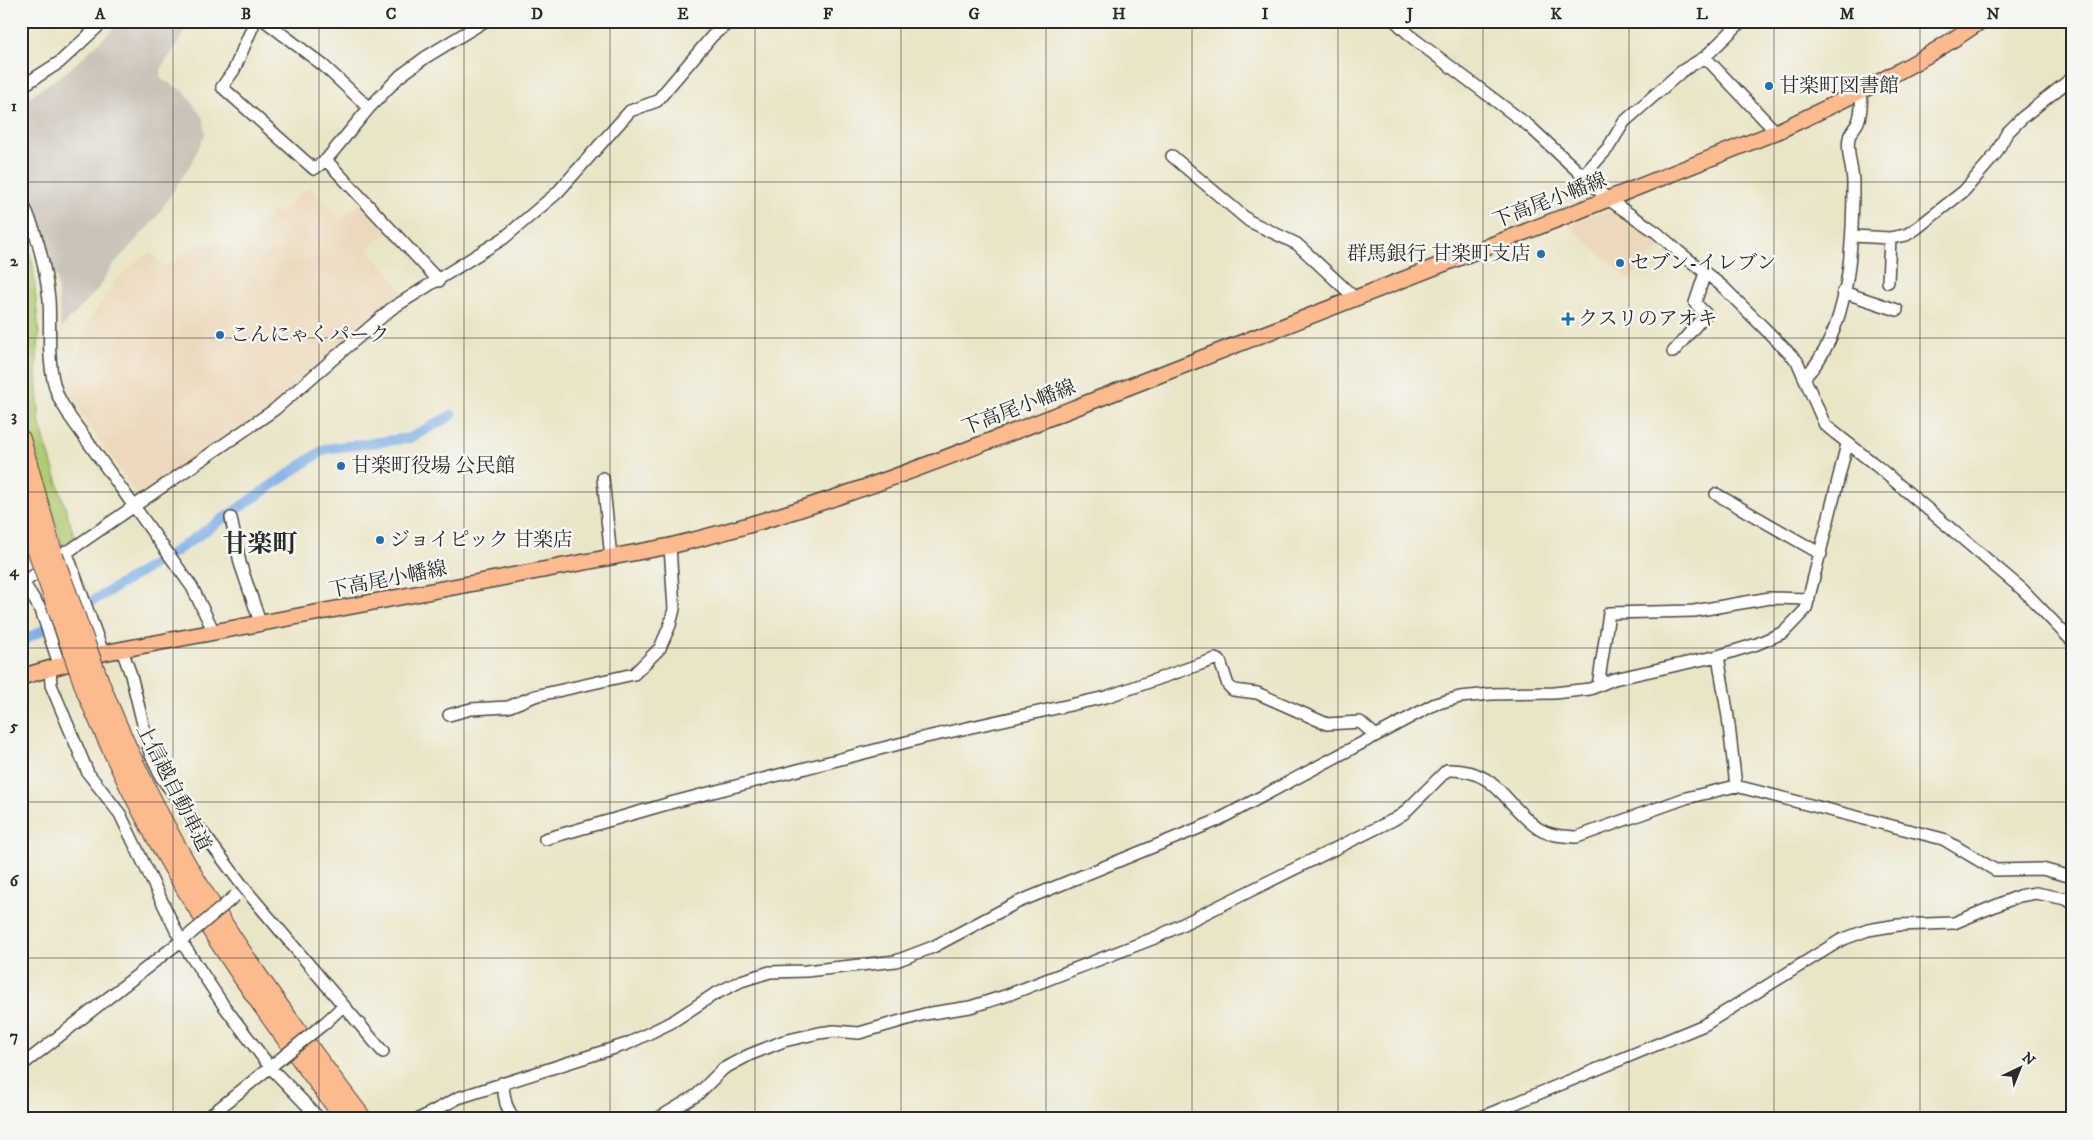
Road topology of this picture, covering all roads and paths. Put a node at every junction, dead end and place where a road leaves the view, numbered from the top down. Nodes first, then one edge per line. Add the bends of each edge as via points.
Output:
1 (104, 21) edge
2 (256, 21) edge
3 (266, 21) edge
4 (485, 21) edge
5 (731, 21) edge
6 (1395, 21) edge
7 (1742, 21) edge
8 (1981, 21) edge
9 (1705, 57) junction
10 (2072, 78) edge
11 (21, 86) edge
12 (1862, 91) junction
13 (369, 108) junction
14 (1776, 132) junction
15 (1172, 156) dead end
16 (326, 160) junction
17 (1582, 177) junction
18 (21, 200) edge
19 (1609, 200) junction
20 (1854, 236) junction
21 (1890, 238) junction
22 (1705, 273) junction
23 (439, 281) junction
24 (1888, 282) dead end
25 (1843, 292) junction
26 (1356, 298) junction
27 (1897, 310) dead end
28 (1673, 352) dead end
29 (1805, 377) junction
30 (21, 439) edge
31 (1847, 444) junction
32 (603, 478) dead end
33 (1716, 494) dead end
34 (21, 498) edge
35 (134, 506) junction
36 (231, 518) dead end
37 (670, 546) junction
38 (1821, 554) junction
39 (54, 557) junction
40 (610, 558) junction
41 (22, 581) edge
42 (1809, 599) junction
43 (261, 624) junction
44 (214, 632) junction
45 (2072, 641) edge
46 (122, 650) junction
47 (103, 653) junction
48 (1718, 656) junction
49 (54, 666) junction
50 (21, 677) edge
51 (1598, 686) junction
52 (94, 689) junction
53 (449, 715) dead end
54 (1375, 735) junction
55 (1736, 786) junction
56 (545, 839) dead end
57 (2072, 877) edge
58 (245, 889) junction
59 (2072, 903) edge
60 (185, 938) junction
61 (343, 1006) junction
62 (383, 1052) dead end
63 (21, 1066) edge
64 (272, 1066) junction
65 (502, 1083) junction
66 (206, 1119) edge
67 (320, 1119) edge
68 (346, 1119) edge
69 (363, 1119) edge
70 (419, 1119) edge
71 (513, 1119) edge
72 (657, 1119) edge
73 (1477, 1119) edge

1 - 11 street via 60,62
2 - 16 street via 234,70 222,87 314,169
3 - 13 street via 324,66
4 - 13 street via 400,76
5 - 23 street via 713,35 657,101 630,111 557,193 504,238
6 - 17 street via 1528,126
7 - 9 street
8 - 12 main road, 下高尾小幡線 via 1946,46
9 - 14 street
9 - 17 street via 1682,71 1624,122 1608,148
10 - 21 street via 2007,132 1995,155 1964,191 1906,235
12 - 14 main road, 下高尾小幡線
12 - 20 street via 1859,121 1849,137
13 - 16 street
14 - 19 main road, 下高尾小幡線
15 - 26 street via 1250,221 1297,244
16 - 23 street
17 - 19 street
18 - 35 street via 38,241 46,282 57,394
19 - 22 street via 1656,232
19 - 26 main road, 下高尾小幡線
20 - 21 street
20 - 25 street
21 - 24 street
22 - 28 street via 1695,303 1706,314
22 - 29 street via 1775,337 1797,361
23 - 35 street via 392,309 274,410
25 - 27 street
25 - 29 street via 1834,332
26 - 37 main road, 下高尾小幡線 via 937,462 748,526
29 - 31 street via 1824,425
30 - 39 highway, 上信越自動車道
31 - 38 street
31 - 45 street via 2023,590
32 - 40 street
33 - 38 street
34 - 39 highway, 上信越自動車道
35 - 39 street
35 - 44 street via 192,587
36 - 43 street via 240,563
37 - 40 main road, 下高尾小幡線
37 - 53 street via 674,609 670,624 660,648 634,674 535,696 508,706 471,709
38 - 42 street
39 - 41 street
39 - 47 street
39 - 52 highway, 上信越自動車道, bridge
40 - 43 main road, 下高尾小幡線
41 - 49 street via 41,610
42 - 48 street via 1806,609 1784,632
42 - 51 street via 1770,598 1694,611 1609,613
43 - 44 main road, 下高尾小幡線
44 - 46 main road, 下高尾小幡線
46 - 47 main road, 下高尾小幡線
46 - 58 street via 150,753 161,777
47 - 49 main road, 下高尾小幡線
48 - 51 street
48 - 55 street
49 - 50 main road, 下高尾小幡線
49 - 60 street via 51,685 88,773 120,814
51 - 54 street via 1554,693 1460,697 1435,704
52 - 68 highway, 上信越自動車道 via 126,781 190,896 232,963
52 - 69 highway, 上信越自動車道 via 168,831 212,906 272,996
54 - 56 street via 1360,722 1327,724 1257,692 1233,690 1228,685 1220,660 1214,659 1106,697 922,738
54 - 65 street via 1216,822 1016,903 933,948 896,961 770,972 741,981 672,1022 627,1044
55 - 57 street via 1943,839 1995,870 2042,869
55 - 72 street via 1686,798 1576,837 1559,836 1539,829 1488,780 1467,771 1448,770 1393,820 1157,937 970,1007 925,1014 859,1033 834,1031 784,1042 723,1069 697,1095
58 - 60 street, bridge
58 - 61 street
59 - 73 street via 2036,893 2019,896 1954,922 1898,925 1854,934 1711,1021
60 - 63 street
60 - 64 street via 224,1006
61 - 62 street
61 - 64 street, bridge
64 - 66 street
64 - 67 street
65 - 70 street via 458,1098
65 - 71 street

